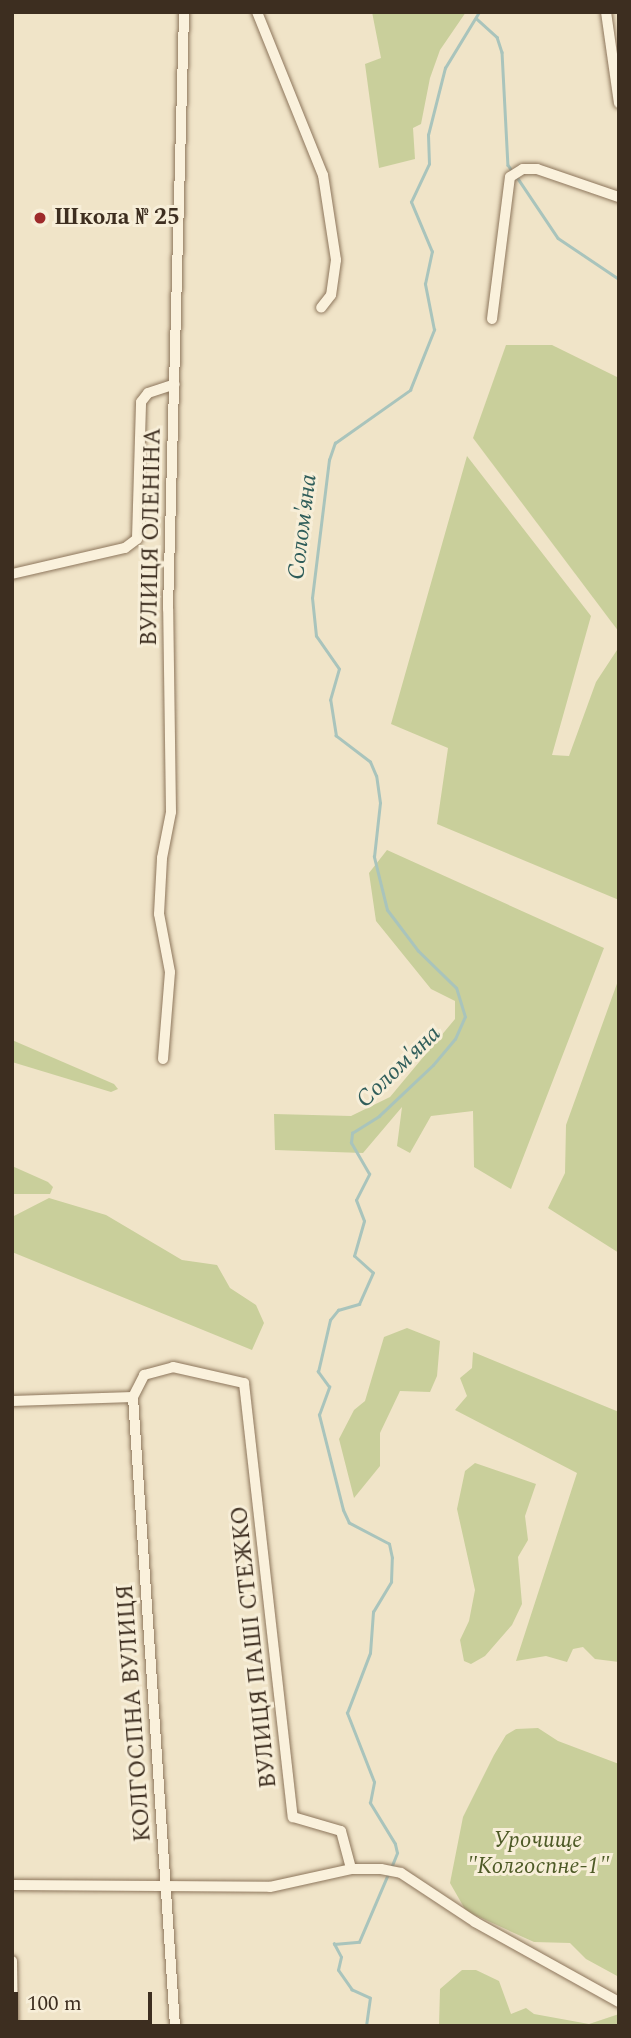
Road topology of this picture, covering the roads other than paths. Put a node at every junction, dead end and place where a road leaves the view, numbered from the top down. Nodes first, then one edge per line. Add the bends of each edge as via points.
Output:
1 (184, 12) edge
2 (257, 12) edge
3 (606, 12) edge
4 (619, 103) edge
5 (619, 197) edge
6 (321, 308) dead end
7 (492, 319) dead end
8 (174, 384) junction
9 (12, 574) edge
10 (163, 1059) dead end
11 (133, 1398) junction
12 (12, 1401) edge
13 (351, 1870) junction
14 (166, 1884) junction
15 (12, 1885) edge
16 (12, 1961) edge
17 (619, 2002) edge
18 (13, 2026) edge
19 (174, 2026) edge

1 - 8 street, ВУЛИЦЯ ОЛЕНІНА
2 - 6 street via 323,175 336,260 331,295
3 - 4 street
5 - 7 street via 537,169 520,170 510,177
8 - 9 street via 148,393 141,402 137,539 125,548
8 - 10 street, ВУЛИЦЯ ОЛЕНІНА via 167,609 171,812 162,858 159,914 170,972
11 - 12 street
11 - 13 street, ВУЛИЦЯ ПАШІ СТЕЖКО via 144,1375 173,1367 244,1383 293,1817 341,1831
11 - 14 street, КОЛГОСПНА ВУЛИЦЯ
13 - 14 street via 270,1887
13 - 17 street via 401,1873 475,1922
14 - 15 street
14 - 19 street, КОЛГОСПНА ВУЛИЦЯ
16 - 18 street

